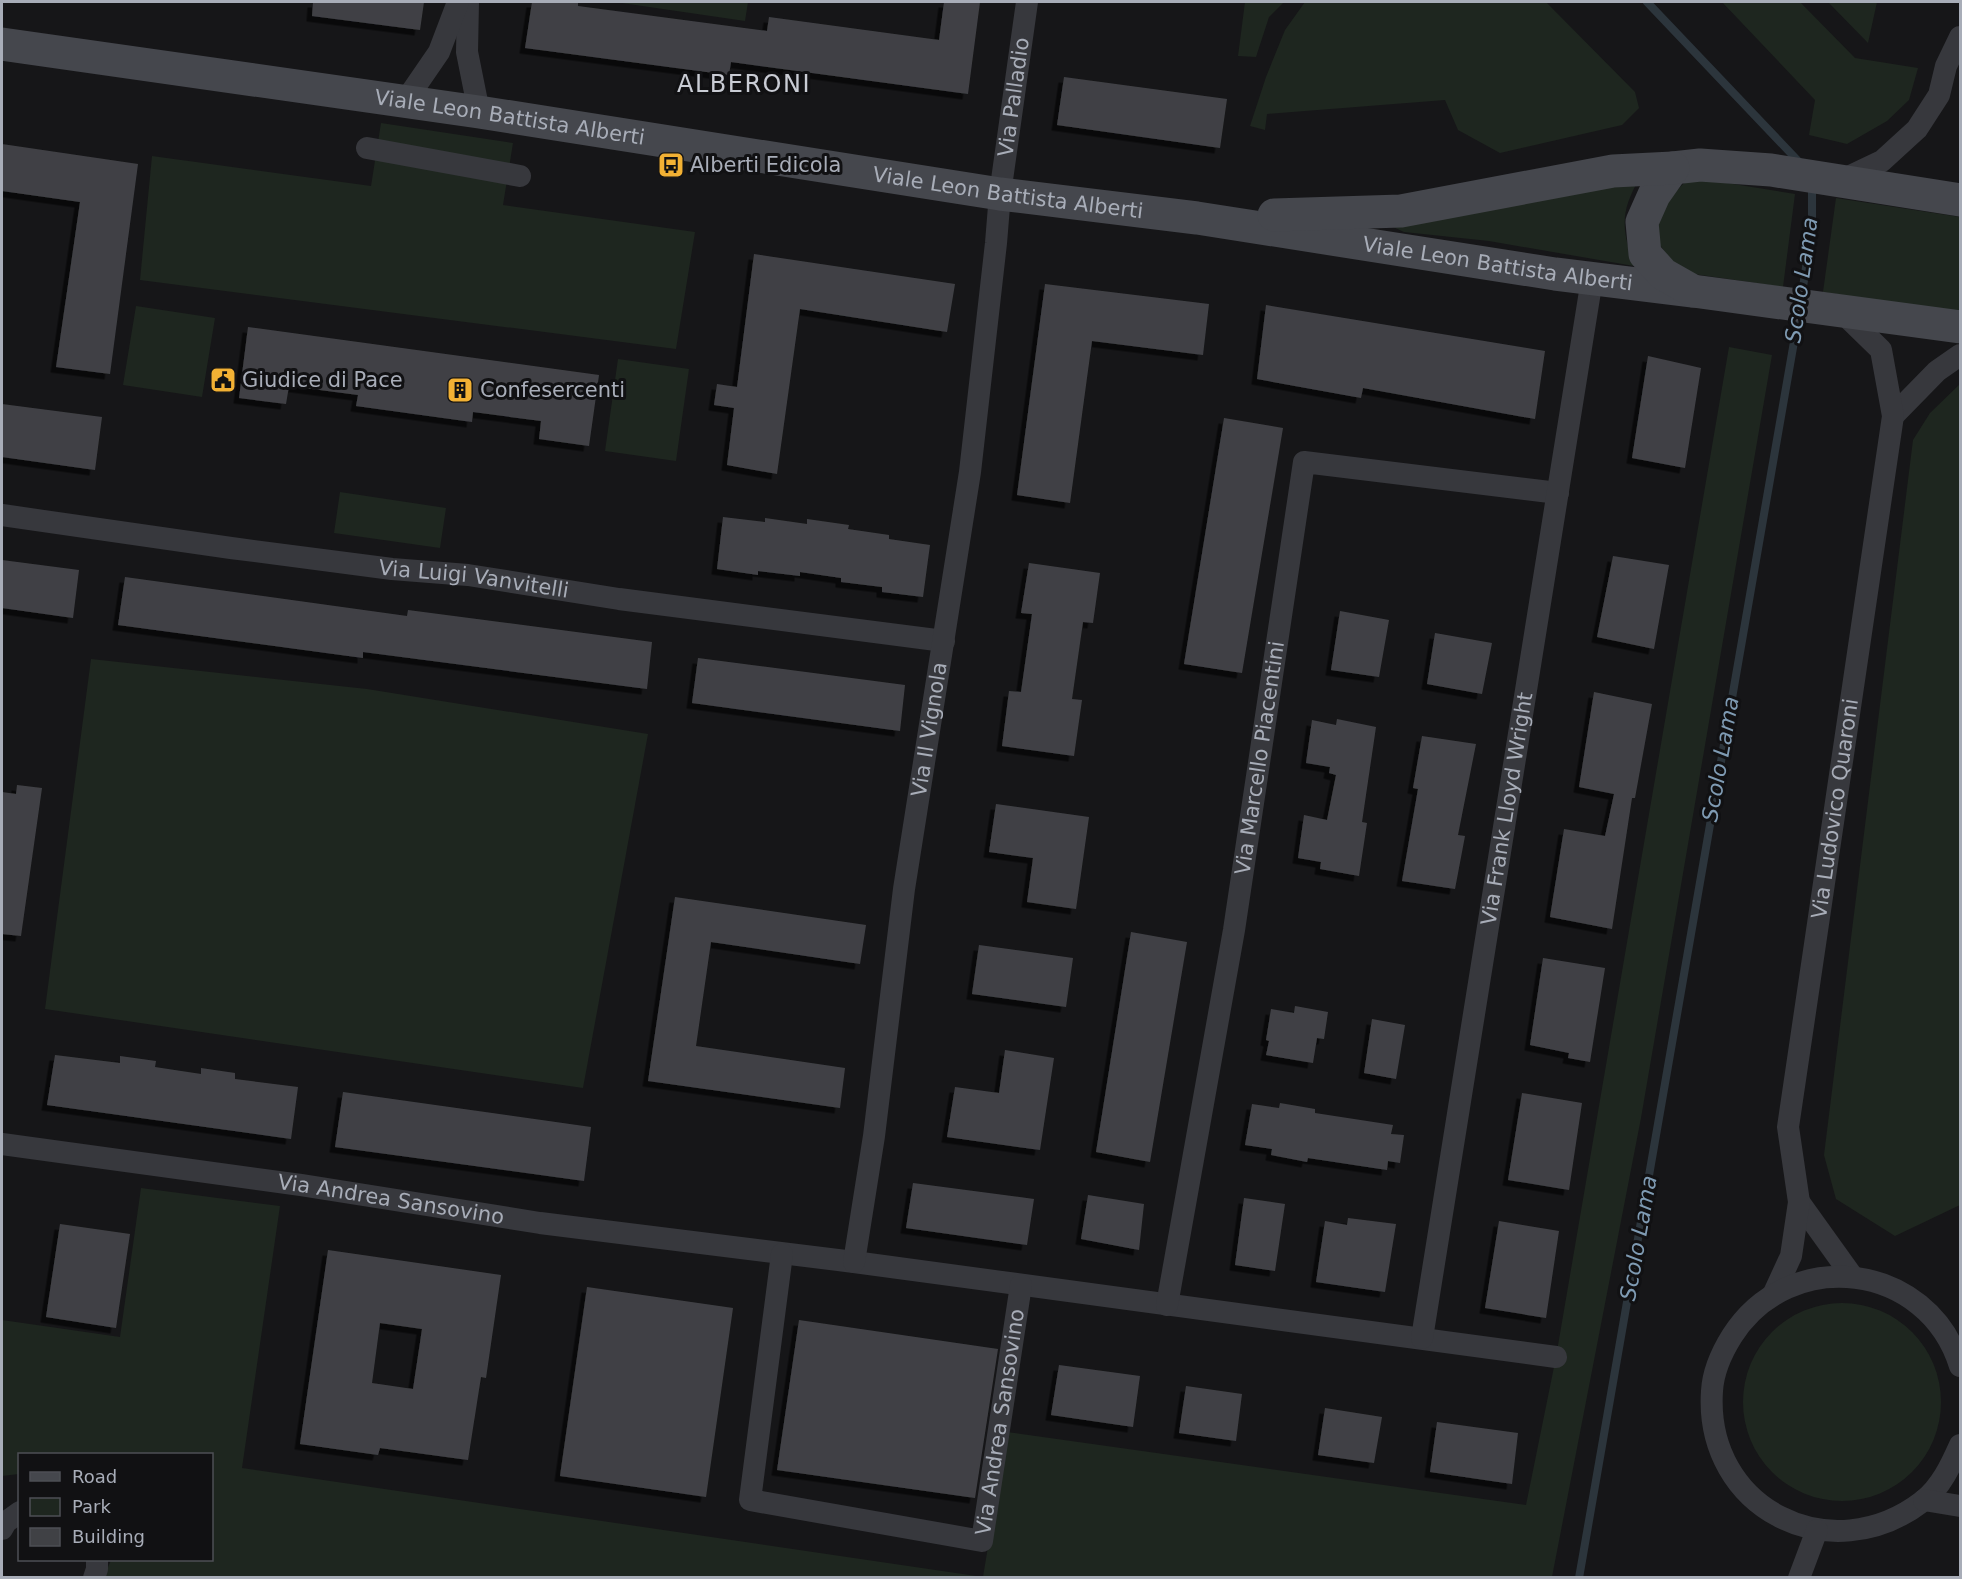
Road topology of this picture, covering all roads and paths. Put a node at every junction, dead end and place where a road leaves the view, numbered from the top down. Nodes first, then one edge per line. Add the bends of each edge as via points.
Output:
1 (458, 2) edge
2 (468, 2) edge
3 (1027, 2) edge
4 (1960, 37) edge
5 (2, 44) edge
6 (404, 103) junction
7 (479, 112) junction
8 (367, 148) dead end
9 (1673, 168) junction
10 (520, 176) dead end
11 (1839, 181) junction
12 (1000, 194) junction
13 (1960, 200) edge
14 (1197, 218) junction
15 (1592, 279) junction
16 (1693, 291) junction
17 (1842, 312) junction
18 (1960, 327) edge
19 (1960, 355) edge
20 (1893, 416) junction
21 (1557, 493) junction
22 (2, 514) edge
23 (944, 642) junction
24 (2, 1144) edge
25 (1799, 1202) junction
26 (782, 1254) junction
27 (854, 1263) junction
28 (1852, 1276) junction
29 (1021, 1286) junction
30 (1773, 1295) junction
31 (1167, 1305) junction
32 (1422, 1338) junction
33 (1556, 1357) dead end
34 (1960, 1366) edge
35 (1960, 1445) edge
36 (1924, 1500) junction
37 (1960, 1506) edge
38 (18, 1513) edge
39 (2, 1529) edge
40 (1816, 1530) junction
41 (97, 1561) edge
42 (94, 1578) edge
43 (1798, 1578) edge

1 - 6 street via 439,52
2 - 7 street via 467,52
3 - 12 street, Via Palladio
4 - 11 street via 1946,66 1939,95 1917,129 1882,161
5 - 6 main road, Viale Leon Battista Alberti
6 - 7 main road, Viale Leon Battista Alberti
7 - 12 main road, Viale Leon Battista Alberti
8 - 10 street
9 - 11 main road, Viale Leon Battista Alberti via 1700,165 1771,170
9 - 14 main road, Viale Leon Battista Alberti via 1613,171 1401,211
9 - 16 main road via 1654,195 1642,222 1645,254 1662,274
11 - 13 main road
12 - 14 main road, Viale Leon Battista Alberti
12 - 23 street, Via Il Vignola via 970,472
14 - 15 main road, Viale Leon Battista Alberti
15 - 16 main road, Viale Leon Battista Alberti
15 - 21 street, Via Frank Lloyd Wright
16 - 17 main road, Viale Leon Battista Alberti
17 - 18 main road
17 - 20 street, Via Ludovico Quaroni via 1881,350
19 - 20 street via 1937,371
20 - 25 street, Via Ludovico Quaroni via 1788,1128
21 - 31 street, Via Marcello Piacentini via 1304,462 1234,930
21 - 32 street, Via Frank Lloyd Wright
22 - 23 street, Via Luigi Vanvitelli
23 - 27 street, Via Il Vignola via 904,889
24 - 26 street, Via Andrea Sansovino via 540,1223
25 - 28 street, Via Ludovico Quaroni
25 - 30 street, Via Ludovico Quaroni via 1791,1256
26 - 27 street, Via Andrea Sansovino
26 - 29 street, Via Andrea Sansovino via 750,1500 982,1541
27 - 29 street, Via Andrea Sansovino
28 - 30 street via 1811,1279
28 - 34 street via 1884,1284 1913,1299 1937,1321 1955,1349
29 - 31 street, Via Andrea Sansovino
30 - 40 street via 1743,1319 1722,1352 1712,1390 1713,1428 1726,1465 1749,1496 1780,1518
31 - 32 street, Via Andrea Sansovino
32 - 33 street, Via Andrea Sansovino
35 - 36 street via 1946,1475
36 - 37 street
36 - 40 street via 1892,1521 1874,1526 1855,1531
38 - 39 street
40 - 43 street
41 - 42 street

